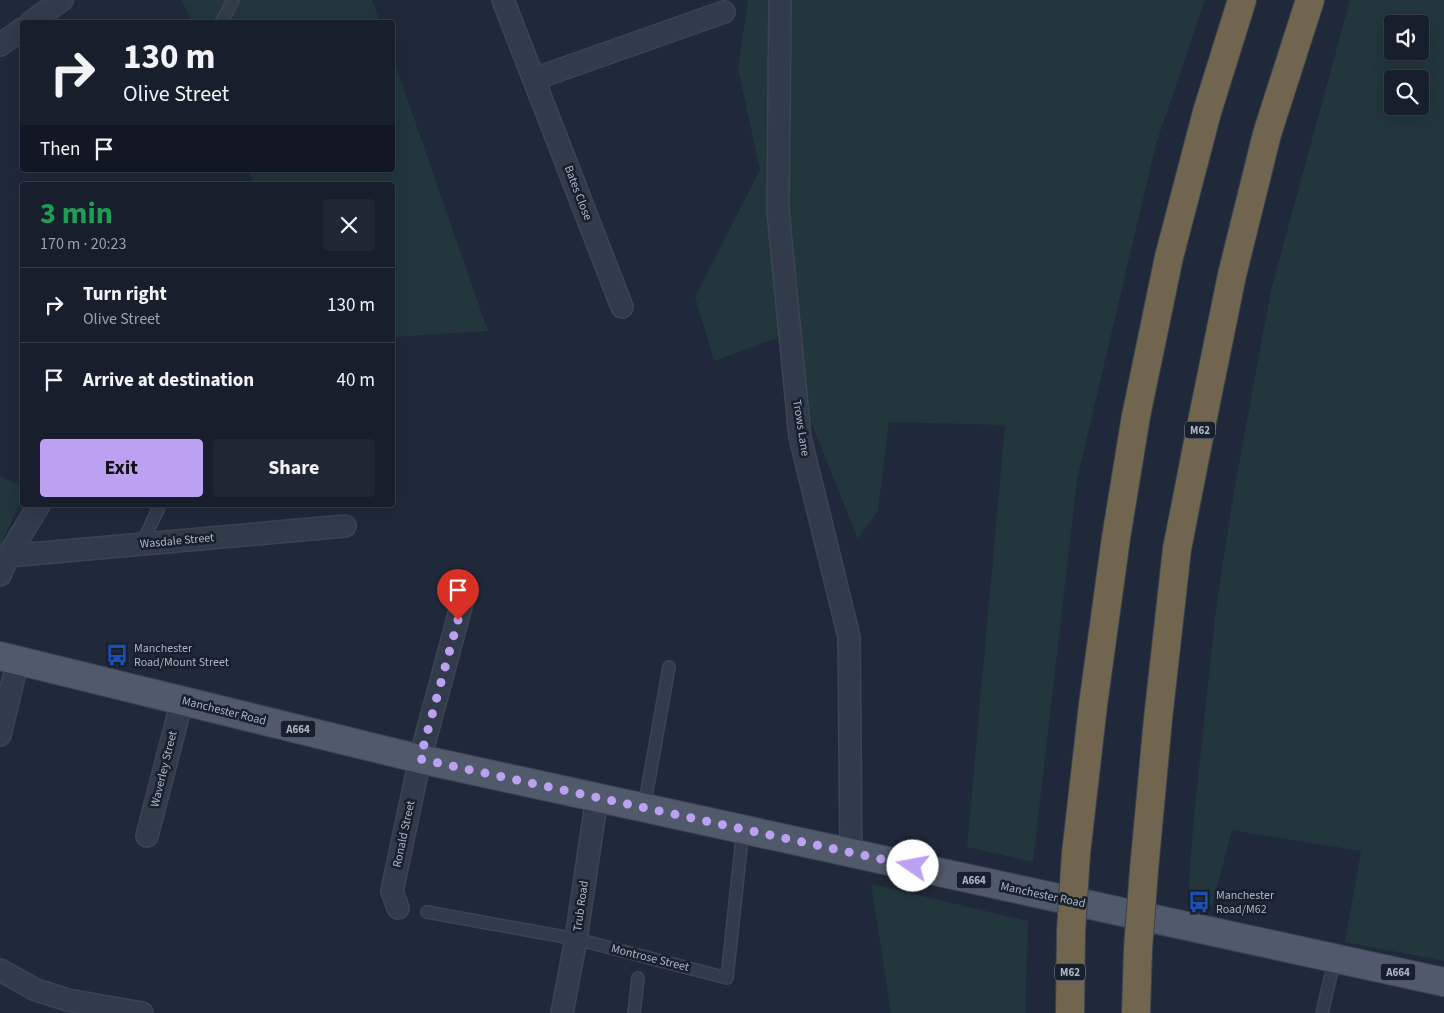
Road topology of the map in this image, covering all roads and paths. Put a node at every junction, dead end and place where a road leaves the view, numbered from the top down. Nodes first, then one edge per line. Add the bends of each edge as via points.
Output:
1 (62, 0) edge
2 (233, 0) edge
3 (504, 0) edge
4 (780, 0) edge
5 (1242, 0) edge
6 (1310, 0) edge
7 (724, 12) dead end
8 (34, 20) edge
9 (223, 20) edge
10 (20, 30) edge
11 (0, 45) edge
12 (534, 79) junction
13 (622, 306) dead end
14 (38, 507) edge
15 (159, 507) edge
16 (345, 526) dead end
17 (142, 544) junction
18 (4, 565) edge
19 (462, 603) dead end
20 (9, 658) edge
21 (669, 667) dead end
22 (182, 701) junction
23 (0, 735) edge
24 (420, 759) junction
25 (597, 797) junction
26 (644, 808) junction
27 (743, 829) junction
28 (147, 836) dead end
29 (851, 853) junction
30 (398, 908) dead end
31 (427, 912) dead end
32 (576, 939) junction
33 (1335, 958) junction
34 (638, 978) dead end
35 (3, 979) edge
36 (1444, 982) edge
37 (142, 1013) edge
38 (562, 1013) edge
39 (634, 1013) edge
40 (1070, 1013) edge
41 (1136, 1013) edge
42 (1322, 1013) edge

1 - 8 street
2 - 9 lane
3 - 12 street, Bates Close
4 - 29 street, Trows Lane via 778,211 800,437 849,637
5 - 40 highway, M62, bridge via 1207,112 1169,257 1136,416 1116,538 1076,854
6 - 41 highway, M62, bridge via 1267,134 1232,276 1178,549 1144,870
7 - 12 street
10 - 11 street
12 - 13 street, Bates Close
14 - 18 street
15 - 17 lane
16 - 17 street, Wasdale Street
17 - 18 street, Wasdale Street
19 - 24 street, Ronald Street
20 - 22 main road, Manchester Road / A664
20 - 23 street
21 - 26 lane
22 - 24 main road, Manchester Road / A664
22 - 28 street, Waverley Street
24 - 25 main road, Manchester Road / A664
24 - 30 street, Ronald Street via 392,891
25 - 26 main road, Manchester Road / A664
25 - 32 street, Trub Road
26 - 27 main road, Manchester Road / A664
27 - 29 main road, Manchester Road / A664
27 - 32 lane, Montrose Street via 727,978
29 - 33 main road, Manchester Road / A664
31 - 32 lane, Montrose Street
32 - 38 street, Trub Road
33 - 36 main road, Manchester Road / A664
33 - 42 lane
34 - 39 lane
35 - 37 street via 68,1000

